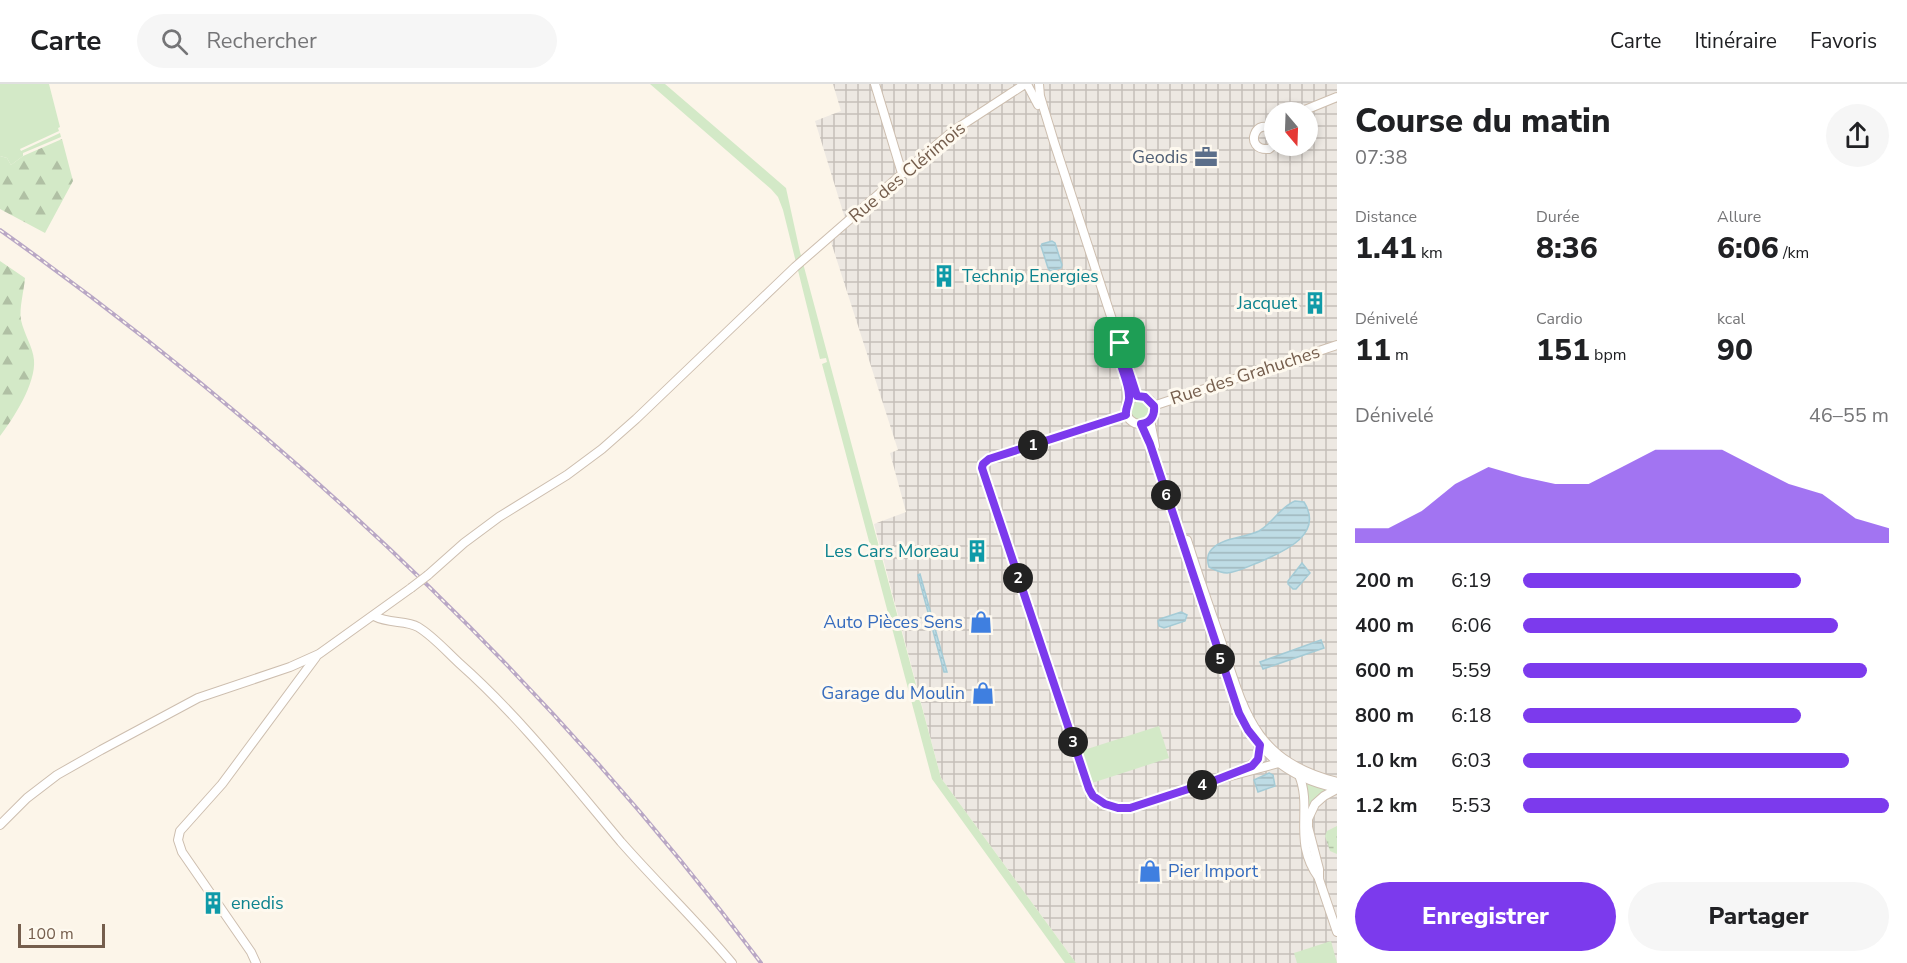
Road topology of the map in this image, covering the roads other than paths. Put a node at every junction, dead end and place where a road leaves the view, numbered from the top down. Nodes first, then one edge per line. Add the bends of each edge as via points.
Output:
1 (875, 84) edge
2 (1039, 84) edge
3 (1026, 85) edge
4 (1337, 97) edge
5 (1337, 101) edge
6 (1318, 105) edge
7 (1318, 107) edge
8 (1264, 127) edge
9 (1054, 142) junction
10 (1264, 149) edge
11 (903, 173) junction
12 (1120, 343) junction
13 (1337, 345) edge
14 (1137, 396) junction
15 (1129, 401) junction
16 (1154, 406) junction
17 (1126, 415) junction
18 (1150, 420) junction
19 (1141, 424) junction
20 (374, 616) junction
21 (319, 654) junction
22 (1260, 745) junction
23 (1279, 763) junction
24 (1299, 775) junction
25 (1216, 780) junction
26 (1337, 782) edge
27 (1337, 788) edge
28 (0, 825) edge
29 (1319, 879) junction
30 (1337, 932) edge
31 (256, 963) edge
32 (732, 963) edge

1 - 11 street
2 - 3 street
2 - 9 street
3 - 9 street
3 - 11 street, Rue des Clérimois via 953,131
4 - 6 street
5 - 7 street
8 - 10 street via 1255,133 1254,141
9 - 12 street
11 - 20 street, Rue des Clérimois, bridge via 795,267 602,449 499,517
12 - 14 street
12 - 15 street via 1117,350 1128,383
13 - 16 street, Rue des Grahuches
14 - 15 street
14 - 16 street via 1145,397
15 - 17 street
16 - 18 street
17 - 19 street
17 - 25 street via 989,459 983,464 984,475 1091,792 1105,804 1124,809
18 - 19 street
18 - 26 street via 1154,442 1245,711 1262,738 1279,755 1313,776
19 - 22 street via 1239,713
20 - 21 street, Rue des Clérimois
20 - 32 street via 418,627 477,679 510,711
21 - 28 street via 198,698 57,775
21 - 31 street via 178,836 182,852
22 - 23 street
22 - 25 street via 1258,759 1252,766
23 - 24 street
23 - 25 street
24 - 27 street
24 - 29 street via 1304,792 1303,839
27 - 29 street via 1319,800 1308,819
29 - 30 street

